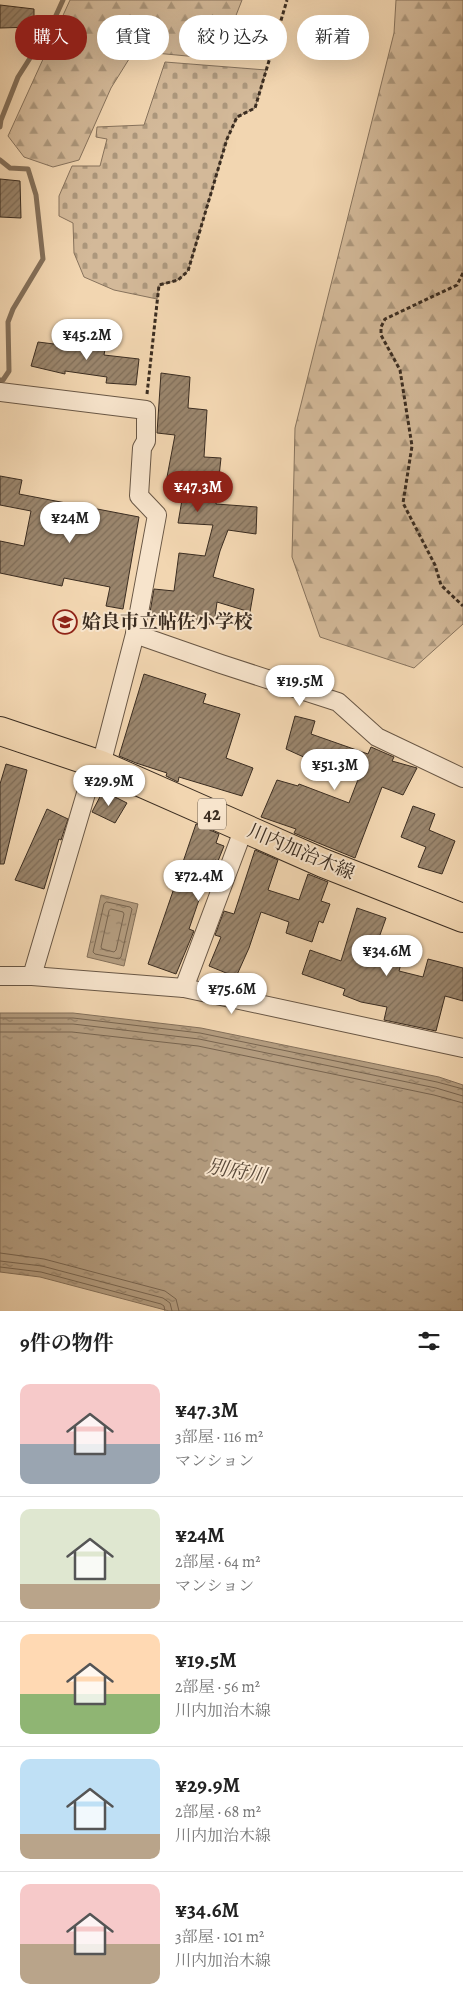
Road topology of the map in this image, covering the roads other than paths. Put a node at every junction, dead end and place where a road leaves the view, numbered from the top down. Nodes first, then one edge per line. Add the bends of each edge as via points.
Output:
1 (0, 392) edge
2 (135, 634) junction
3 (0, 731) edge
4 (98, 764) junction
5 (463, 778) edge
6 (244, 828) junction
7 (463, 918) edge
8 (0, 976) edge
9 (32, 976) junction
10 (184, 988) junction
11 (463, 1048) edge

1 - 2 street via 146,410 146,441 142,448 139,496 157,516
2 - 4 street
2 - 5 street via 338,702 377,737
3 - 4 main road, 川内加治木線 / 42
4 - 6 main road, 川内加治木線 / 42
4 - 9 street
6 - 7 main road, 川内加治木線 / 42
6 - 10 street
8 - 9 street
9 - 10 street
10 - 11 street

